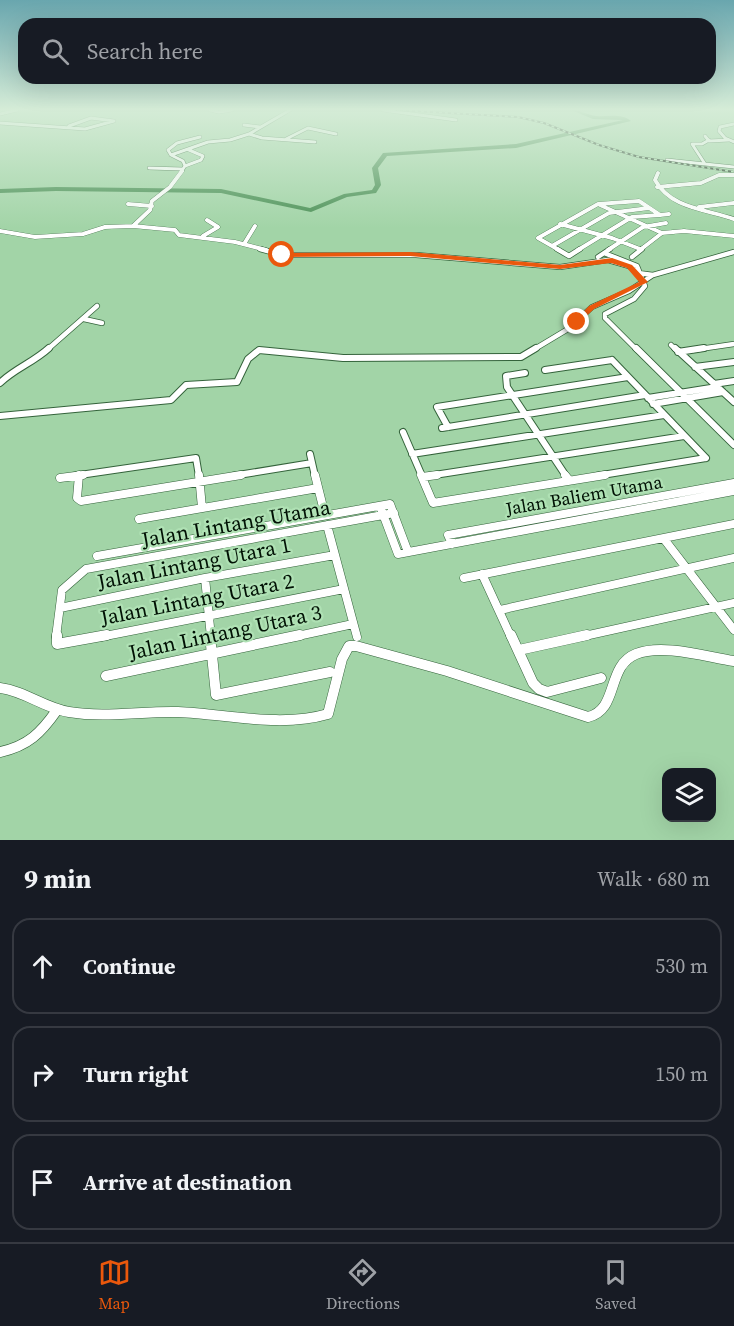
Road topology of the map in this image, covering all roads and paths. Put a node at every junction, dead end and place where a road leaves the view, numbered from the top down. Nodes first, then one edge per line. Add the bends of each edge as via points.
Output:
1 (169, 149) edge
2 (695, 149) edge
3 (188, 150) joint
4 (171, 155) junction
5 (177, 158) junction
6 (667, 160) dead end
7 (705, 164) junction
8 (184, 167) junction
9 (734, 167) edge
10 (149, 168) dead end
11 (164, 168) junction
12 (658, 173) dead end
13 (734, 175) edge
14 (657, 187) junction
15 (734, 203) edge
16 (128, 204) dead end
17 (598, 204) junction
18 (152, 206) junction
19 (650, 208) junction
20 (693, 208) junction
21 (614, 211) junction
22 (669, 214) dead end
23 (660, 215) junction
24 (630, 218) junction
25 (734, 219) edge
26 (207, 220) dead end
27 (560, 224) junction
28 (666, 224) dead end
29 (133, 226) junction
30 (255, 226) dead end
31 (647, 226) junction
32 (579, 230) junction
33 (0, 231) edge
34 (662, 233) junction
35 (598, 236) junction
36 (734, 236) edge
37 (203, 237) junction
38 (619, 243) junction
39 (244, 244) junction
40 (552, 246) junction
41 (640, 249) junction
42 (734, 252) edge
43 (604, 253) junction
44 (598, 257) dead end
45 (632, 257) dead end
46 (638, 273) junction
47 (653, 275) junction
48 (644, 282) junction
49 (97, 306) dead end
50 (84, 319) junction
51 (102, 323) dead end
52 (734, 344) edge
53 (671, 345) dead end
54 (678, 352) junction
55 (734, 362) edge
56 (695, 367) junction
57 (545, 370) dead end
58 (525, 373) dead end
59 (628, 377) junction
60 (734, 381) edge
61 (0, 382) edge
62 (716, 386) junction
63 (723, 392) junction
64 (681, 393) junction
65 (512, 395) junction
66 (687, 398) junction
67 (649, 399) junction
68 (734, 402) edge
69 (525, 414) junction
70 (664, 415) junction
71 (0, 416) edge
72 (403, 432) dead end
73 (538, 434) junction
74 (684, 436) junction
75 (734, 445) edge
76 (310, 454) dead end
77 (412, 454) junction
78 (553, 457) junction
79 (312, 463) junction
80 (79, 475) junction
81 (422, 477) junction
82 (60, 478) dead end
83 (569, 480) junction
84 (200, 481) junction
85 (734, 483) edge
86 (318, 488) junction
87 (734, 490) edge
88 (380, 506) junction
89 (202, 508) junction
90 (393, 513) junction
91 (325, 515) junction
92 (383, 515) junction
93 (139, 519) dead end
94 (734, 524) edge
95 (327, 525) junction
96 (198, 538) junction
97 (664, 539) junction
98 (452, 544) junction
99 (199, 548) junction
100 (408, 552) junction
101 (335, 555) junction
102 (98, 556) dead end
103 (734, 558) edge
104 (686, 568) junction
105 (482, 574) junction
106 (205, 578) junction
107 (464, 578) dead end
108 (344, 589) junction
109 (734, 603) edge
110 (716, 607) junction
111 (60, 608) junction
112 (500, 610) junction
113 (208, 615) junction
114 (352, 624) junction
115 (734, 630) edge
116 (357, 637) dead end
117 (519, 650) junction
118 (211, 653) junction
119 (734, 661) edge
120 (330, 672) dead end
121 (105, 676) dead end
122 (601, 678) dead end
123 (0, 688) edge
124 (57, 710) junction
125 (0, 752) edge

1 - 4 street
2 - 7 street
3 - 4 street
3 - 8 street via 203,156
4 - 5 street
5 - 8 street via 184,161
5 - 11 street
6 - 7 street
7 - 9 street
8 - 11 street
8 - 18 street via 170,187 152,201
10 - 11 street
12 - 14 street
13 - 14 street
14 - 20 street
15 - 20 street
16 - 18 street
17 - 19 street via 638,200
17 - 21 street
17 - 27 street
18 - 29 street
19 - 21 street
19 - 23 street
20 - 25 street
21 - 24 street
21 - 32 street
22 - 23 street
23 - 24 street
24 - 31 street
24 - 35 street
26 - 37 street via 218,227
27 - 32 street
27 - 40 street via 538,237
28 - 31 street
29 - 33 street via 35,237
29 - 37 street
30 - 39 street
31 - 34 street
31 - 38 street
32 - 35 street
32 - 40 street
34 - 36 street
34 - 41 street
35 - 38 street
35 - 40 street via 568,256
37 - 39 street
38 - 41 street
38 - 43 street
39 - 46 street via 287,256 410,254 560,267 612,260
41 - 45 street
42 - 47 street
43 - 44 street
43 - 46 street via 633,264 639,268
46 - 47 street
46 - 48 street
47 - 48 street
48 - 64 street via 641,294 604,316
48 - 71 street via 592,307 568,329 521,357 343,358 259,350 249,356 237,382 186,385 171,400
49 - 50 street
50 - 51 street
50 - 61 street via 39,357
52 - 54 street
53 - 54 street
54 - 56 street
55 - 56 street
56 - 62 street
57 - 59 street via 612,360
58 - 65 street via 506,376
59 - 65 street
59 - 67 street
60 - 62 street
62 - 63 street
62 - 64 street
63 - 66 street
63 - 68 street
64 - 66 street
64 - 67 street
65 - 69 street
65 - 69 street via 437,407 445,427
66 - 67 street
66 - 75 street
67 - 69 street
67 - 70 street
69 - 73 street
70 - 73 street
70 - 74 street
72 - 77 street
73 - 77 street
73 - 78 street
74 - 78 street
74 - 83 street via 706,458
76 - 79 street
77 - 81 street
78 - 81 street
78 - 83 street
79 - 84 street
79 - 86 street
80 - 82 street
80 - 84 street via 196,458
80 - 84 street via 78,500
81 - 83 street via 433,503
84 - 89 street
85 - 98 street, Jalan Baliem Utama via 448,535
86 - 89 street
86 - 91 street
87 - 98 street, Jalan Baliem Utama
88 - 90 street, Jalan Lintang Utama via 390,504
88 - 91 street, Jalan Lintang Utama
88 - 92 street
89 - 93 street
90 - 92 street, Jalan Lintang Utama
90 - 100 street
91 - 96 street, Jalan Lintang Utama
92 - 95 street, Jalan Lintang Utama
92 - 100 street, Jalan Baliem Utama via 398,554
94 - 97 street
95 - 99 street, Jalan Lintang Utama
95 - 101 street
96 - 99 street
96 - 102 street, Jalan Lintang Utama
97 - 104 street
97 - 105 street
98 - 100 street, Jalan Baliem Utama
99 - 111 street, Jalan Lintang Utama via 86,569 64,587
101 - 106 street, Jalan Lintang Utara 1
101 - 108 street
103 - 104 street
104 - 110 street
104 - 112 street
105 - 107 street
105 - 112 street
106 - 111 street, Jalan Lintang Utara 1
106 - 113 street
108 - 113 street, Jalan Lintang Utara 2
108 - 114 street
109 - 110 street
110 - 115 street
110 - 117 street
111 - 113 street, Jalan Lintang Utara 2 via 57,644
112 - 117 street
113 - 118 street
114 - 116 street
114 - 118 street, Jalan Lintang Utara 3
117 - 122 street via 533,683 547,692
118 - 120 street via 216,695
118 - 121 street, Jalan Lintang Utara 3
119 - 124 street via 673,652 638,653 620,664 603,711 596,717 356,646 349,646 343,654 334,698 324,716 264,718
123 - 124 street via 17,691
124 - 125 street via 27,746

